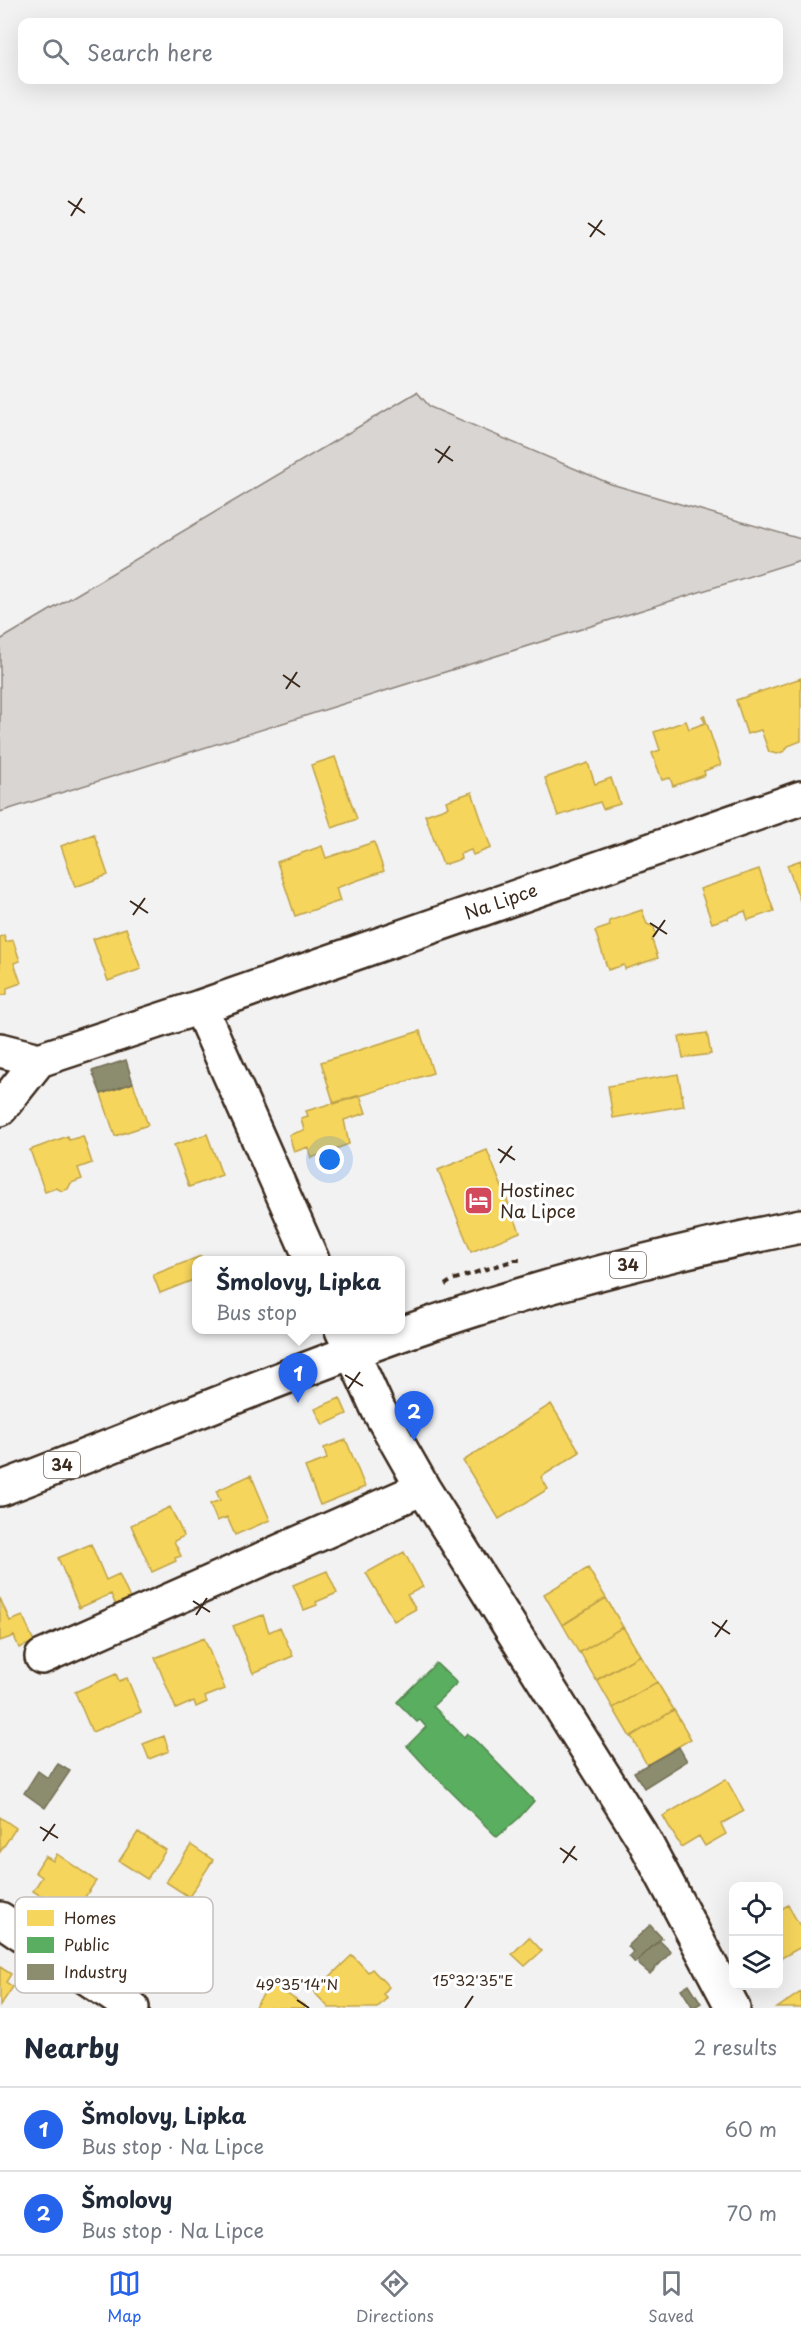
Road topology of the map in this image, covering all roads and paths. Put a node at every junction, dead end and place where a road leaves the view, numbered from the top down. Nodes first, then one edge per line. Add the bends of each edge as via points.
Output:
1 (801, 798) edge
2 (200, 1007) junction
3 (0, 1050) edge
4 (39, 1060) junction
5 (0, 1109) edge
6 (801, 1226) edge
7 (310, 1256) edge
8 (405, 1326) edge
9 (375, 1334) edge
10 (347, 1341) edge
11 (423, 1488) junction
12 (0, 1489) edge
13 (42, 1657) dead end
14 (0, 1919) edge
15 (15, 1929) edge
16 (110, 1993) edge
17 (132, 2008) edge
18 (733, 2008) edge

1 - 2 street, Na Lipce
2 - 4 street, Na Lipce
2 - 7 street
3 - 4 street
4 - 5 street
6 - 8 street, 34 via 616,1269
9 - 10 street, 34
10 - 11 street via 378,1409
10 - 12 street, 34 via 125,1442
11 - 13 street
11 - 18 street via 644,1840
14 - 15 street
16 - 17 street

